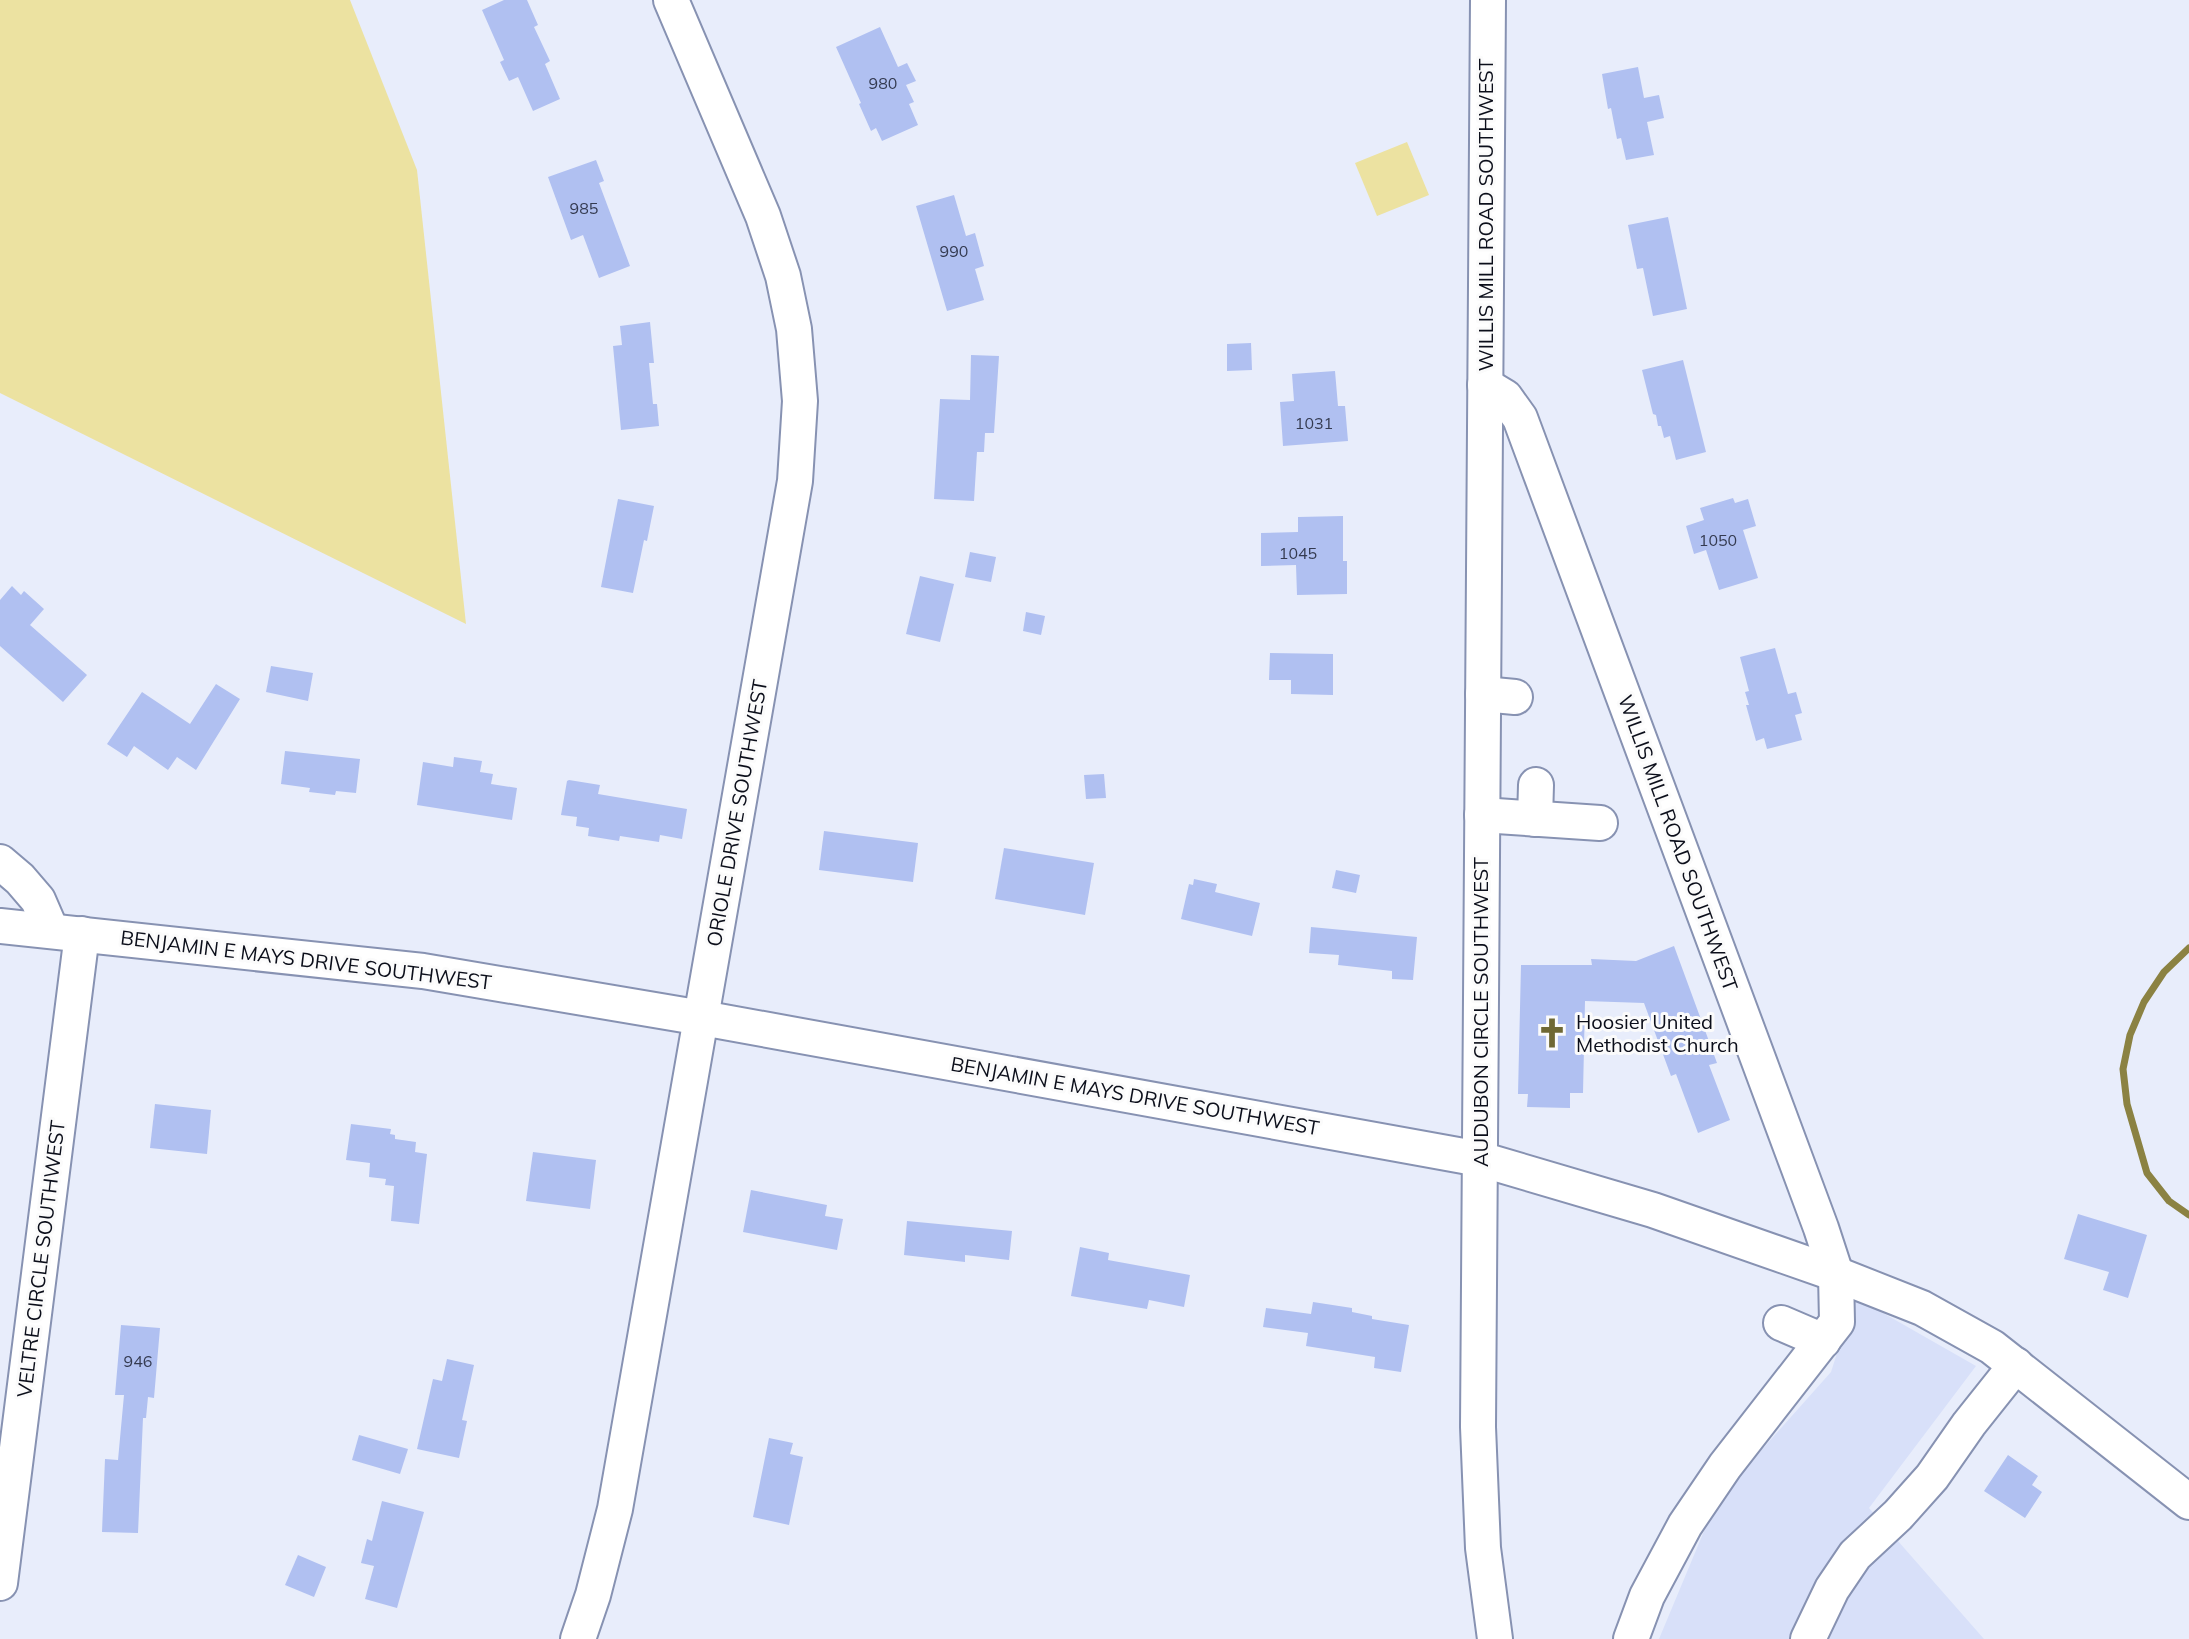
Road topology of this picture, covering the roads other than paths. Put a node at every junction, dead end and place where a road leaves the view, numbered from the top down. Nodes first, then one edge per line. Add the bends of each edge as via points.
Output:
1 (671, 0) edge
2 (1488, 0) edge
3 (1485, 385) junction
4 (1536, 785) dead end
5 (1482, 815) junction
6 (1535, 819) junction
7 (1600, 823) dead end
8 (0, 862) edge
9 (0, 926) edge
10 (66, 932) junction
11 (702, 1018) junction
12 (1480, 1159) junction
13 (1836, 1274) junction
14 (1781, 1323) dead end
15 (1823, 1341) junction
16 (2016, 1365) junction
17 (2189, 1502) edge
18 (0, 1583) edge
19 (578, 1639) edge
20 (1495, 1639) edge
21 (1631, 1639) edge
22 (1808, 1639) edge

1 - 11 street, ORIOLE DRIVE SOUTHWEST via 763,216 783,276 800,401 795,481
2 - 3 street, WILLIS MILL ROAD SOUTHWEST
3 - 5 street, AUDUBON CIRCLE SOUTHWEST via 1499,696
3 - 13 street, WILLIS MILL ROAD SOUTHWEST via 1505,397 1520,418
4 - 6 street
5 - 6 street
5 - 12 street, AUDUBON CIRCLE SOUTHWEST
6 - 7 street
8 - 10 street
9 - 10 street, BENJAMIN E MAYS DRIVE SOUTHWEST
10 - 11 street, BENJAMIN E MAYS DRIVE SOUTHWEST via 423,971
10 - 18 street, VELTRE CIRCLE SOUTHWEST
11 - 12 street, BENJAMIN E MAYS DRIVE SOUTHWEST
11 - 19 street, ORIOLE DRIVE SOUTHWEST via 615,1509
12 - 13 street, BENJAMIN E MAYS DRIVE SOUTHWEST via 1653,1210
12 - 20 street, AUDUBON CIRCLE SOUTHWEST via 1478,1427 1483,1548
13 - 15 street, WILLIS MILL ROAD SOUTHWEST via 1837,1322
13 - 16 street, BENJAMIN E MAYS DRIVE SOUTHWEST via 1922,1308
14 - 15 street
15 - 21 street, WILLIS MILL ROAD SOUTHWEST via 1685,1525
16 - 17 street, BENJAMIN E MAYS DRIVE SOUTHWEST
16 - 22 street via 1932,1477 1855,1555

